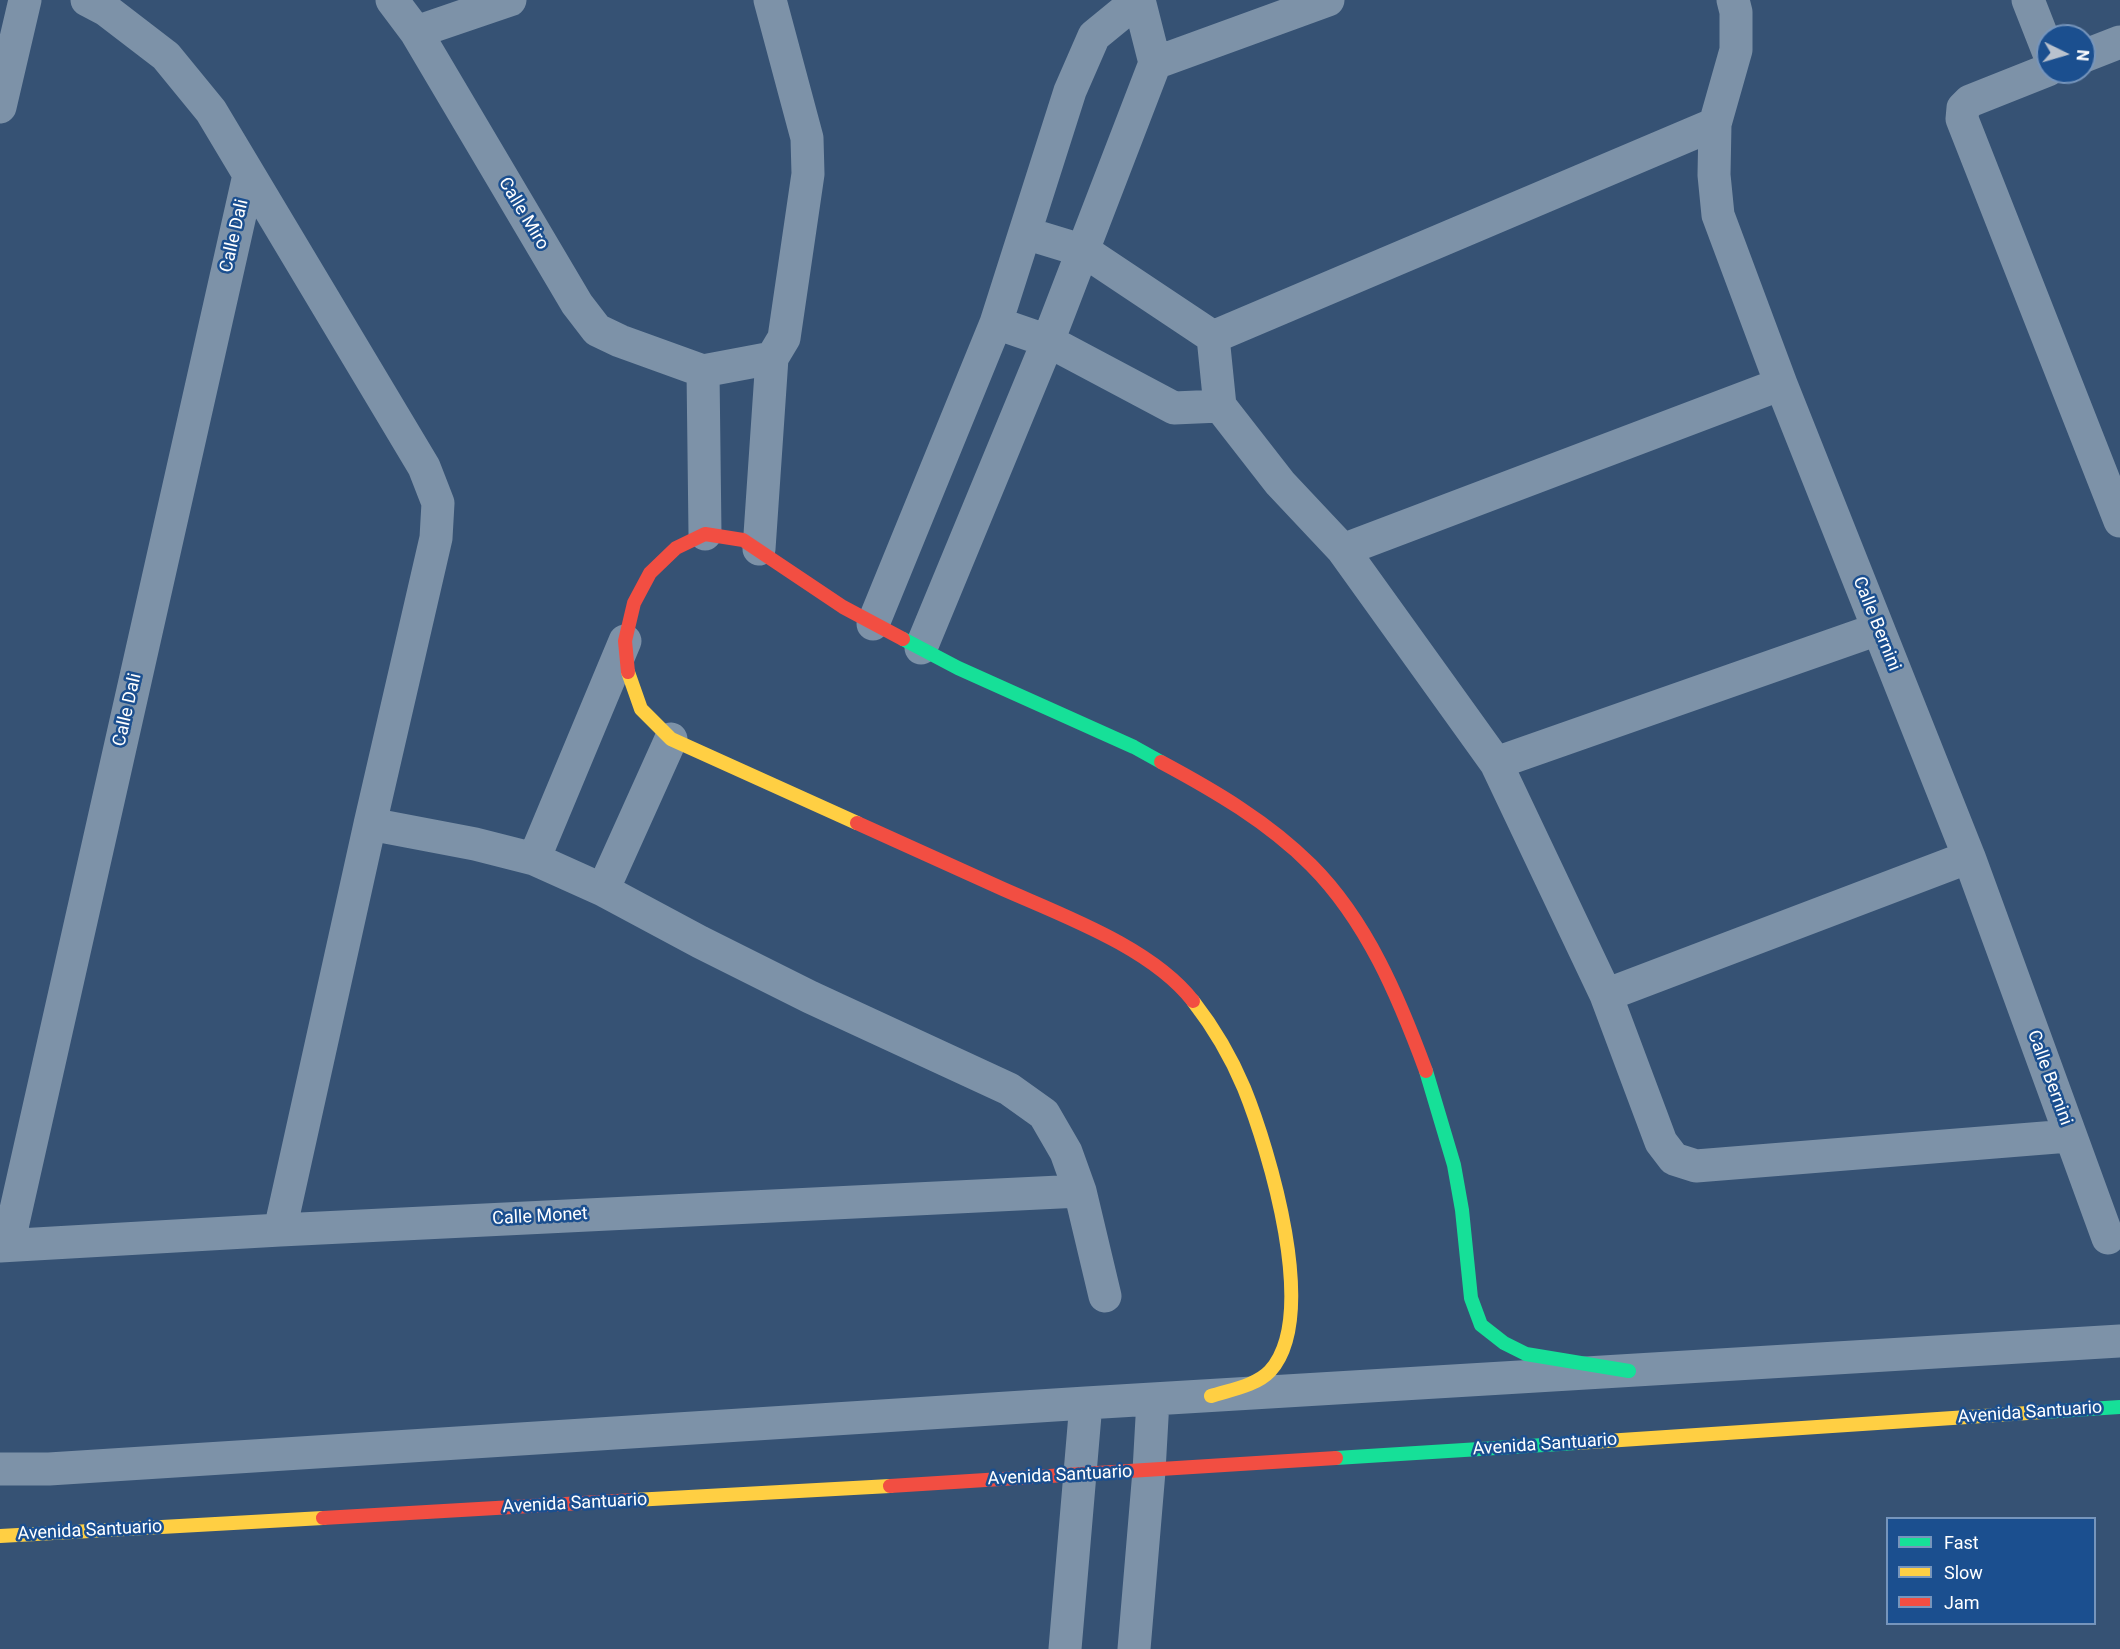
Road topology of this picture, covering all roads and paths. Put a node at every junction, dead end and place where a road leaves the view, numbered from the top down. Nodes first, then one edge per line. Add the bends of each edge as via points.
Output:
1 (25, 0) edge
2 (87, 0) edge
3 (392, 0) edge
4 (510, 0) edge
5 (770, 0) edge
6 (1139, 0) edge
7 (1328, 0) edge
8 (1733, 0) edge
9 (2028, 0) edge
10 (2037, 24) edge
11 (416, 32) junction
12 (2120, 42) edge
13 (2096, 51) edge
14 (1155, 63) junction
15 (2036, 75) edge
16 (0, 107) edge
17 (1715, 124) junction
18 (249, 174) junction
19 (1025, 233) junction
20 (1084, 251) junction
21 (996, 323) junction
22 (1212, 337) junction
23 (1048, 341) junction
24 (772, 358) junction
25 (703, 372) junction
26 (1781, 384) junction
27 (1220, 406) junction
28 (2120, 521) edge
29 (705, 534) junction
30 (759, 549) junction
31 (1343, 550) junction
32 (873, 624) junction
33 (1878, 629) junction
34 (625, 641) junction
35 (921, 648) junction
36 (671, 739) junction
37 (1496, 763) junction
38 (370, 824) junction
39 (1969, 857) junction
40 (534, 859) junction
41 (603, 890) junction
42 (1606, 995) junction
43 (2070, 1136) junction
44 (1080, 1191) junction
45 (280, 1230) junction
46 (2108, 1238) dead end
47 (4, 1246) edge
48 (1105, 1296) dead end
49 (2120, 1341) edge
50 (1629, 1371) junction
51 (1211, 1396) junction
52 (1153, 1400) junction
53 (1086, 1403) junction
54 (2120, 1407) edge
55 (0, 1469) edge
56 (1149, 1471) junction
57 (1080, 1475) junction
58 (0, 1536) edge
59 (1065, 1649) edge
60 (1134, 1649) edge

1 - 16 street
2 - 18 street via 166,56 211,111
3 - 11 street, Calle Miro
4 - 11 street
5 - 24 street via 807,138 808,174 784,338
6 - 14 street
6 - 19 street via 1094,36 1070,91
7 - 14 street
8 - 17 street, Calle Bernini via 1736,50
9 - 10 street
11 - 25 street, Calle Miro via 577,304 597,330
12 - 13 street
14 - 20 street
15 - 28 street via 1970,101 1963,108 1962,119
17 - 22 street
17 - 26 street, Calle Bernini via 1718,215
18 - 38 street via 424,467 438,503 436,538
18 - 47 street, Calle Dali
19 - 20 street
19 - 21 street
20 - 22 street
20 - 23 street
21 - 23 street
21 - 32 street
22 - 27 street
23 - 27 street via 1174,408
23 - 35 street
24 - 25 street
24 - 30 street
25 - 29 street
26 - 31 street
26 - 33 street, Calle Bernini
27 - 31 street via 1280,483
29 - 30 street via 743,540
29 - 34 street via 676,548 650,573 634,603
30 - 32 street
31 - 37 street
32 - 35 street
33 - 37 street
33 - 39 street, Calle Bernini
34 - 36 street via 629,677 642,709
34 - 40 street
35 - 50 street via 1169,765 1245,811 1312,866 1362,932 1416,1044 1454,1166 1471,1298 1481,1325 1503,1343 1526,1354
36 - 41 street
36 - 51 street via 1090,929 1158,968 1191,998 1217,1035 1253,1113 1279,1198 1290,1276 1291,1310 1286,1335 1268,1373
37 - 42 street
38 - 40 street
38 - 45 street
39 - 42 street
39 - 43 street, Calle Bernini
40 - 41 street
41 - 44 street via 810,997 1008,1089 1044,1114 1066,1152
42 - 43 street via 1661,1142 1674,1159 1696,1166
43 - 46 street, Calle Bernini
44 - 45 street, Calle Monet
44 - 48 street
45 - 47 street, Calle Monet
49 - 50 street
50 - 51 street
51 - 52 street
52 - 53 street
52 - 56 street
53 - 55 street
53 - 57 street
54 - 56 street, Avenida Santuario
56 - 57 street, Avenida Santuario
56 - 60 street
57 - 58 street, Avenida Santuario
57 - 59 street

